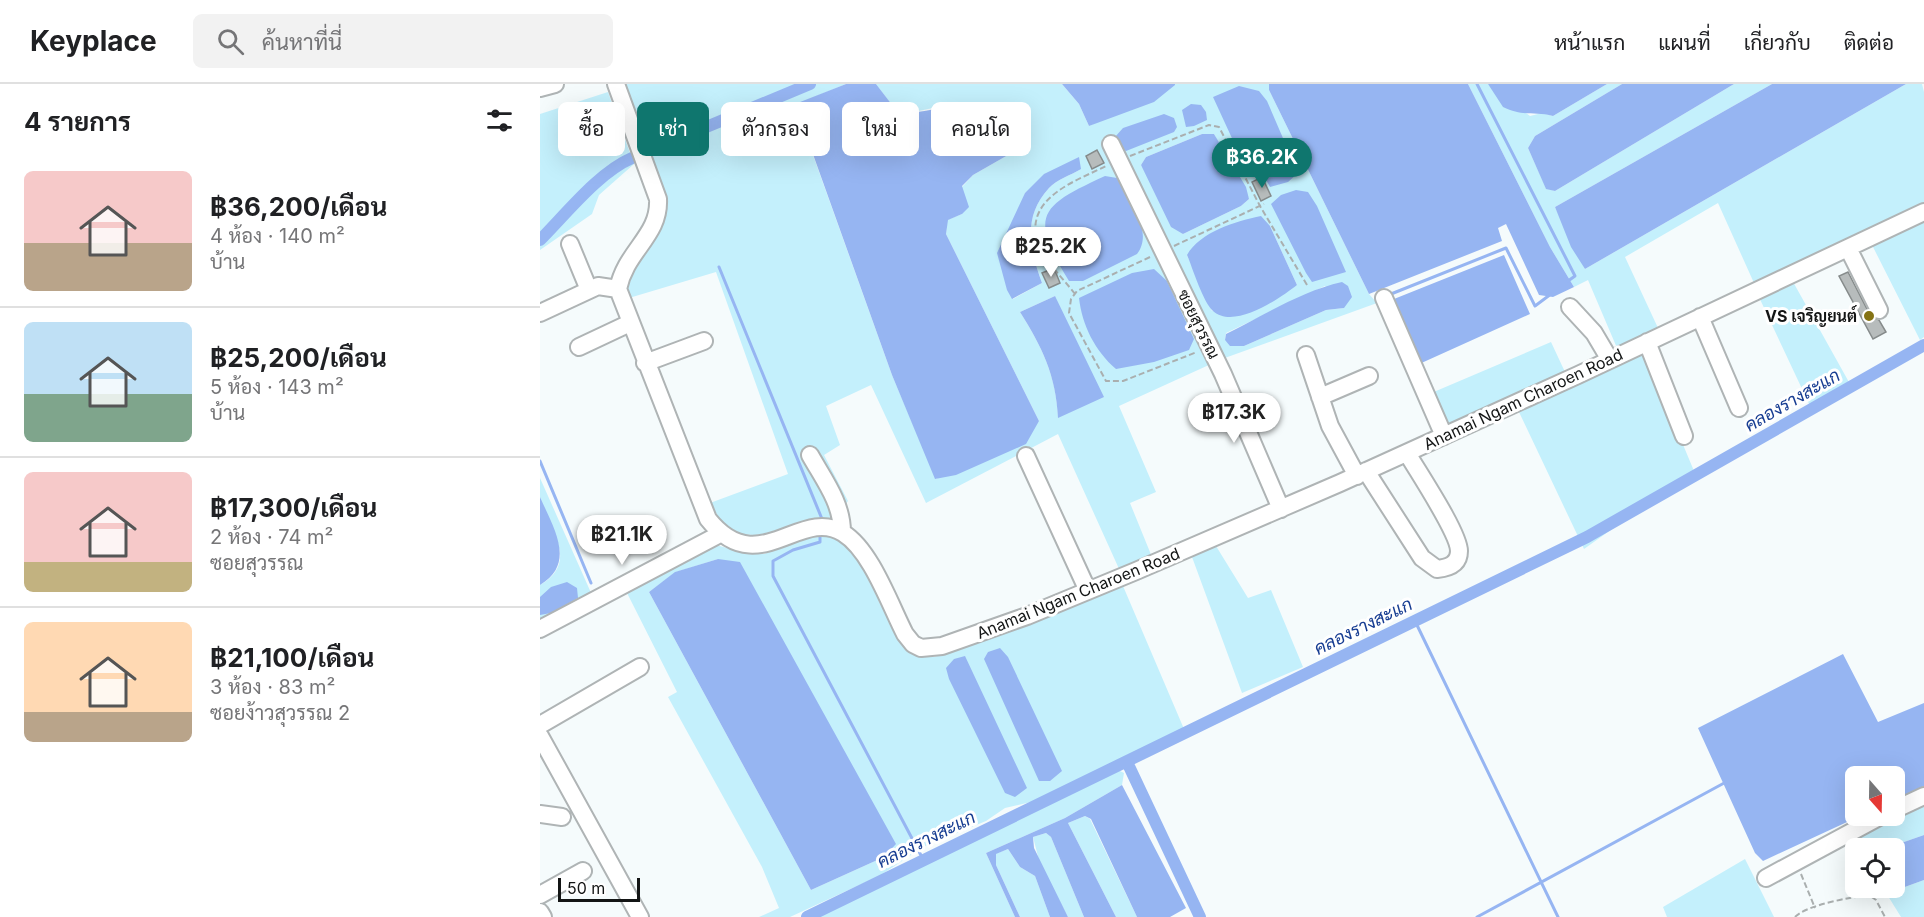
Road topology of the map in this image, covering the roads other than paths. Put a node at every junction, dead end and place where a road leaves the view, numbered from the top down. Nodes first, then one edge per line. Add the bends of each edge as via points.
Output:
1 (555, 84) edge
2 (616, 84) edge
3 (540, 88) edge
4 (1110, 144) dead end
5 (1924, 212) edge
6 (570, 244) dead end
7 (1848, 248) junction
8 (618, 289) junction
9 (589, 290) junction
10 (1384, 298) dead end
11 (1570, 307) dead end
12 (1879, 310) dead end
13 (540, 313) edge
14 (1700, 317) junction
15 (630, 323) junction
16 (704, 341) dead end
17 (1647, 342) junction
18 (579, 347) dead end
19 (1306, 355) dead end
20 (1610, 360) junction
21 (645, 363) junction
22 (1369, 376) dead end
23 (1320, 397) junction
24 (1739, 408) dead end
25 (1444, 436) junction
26 (1684, 436) dead end
27 (1407, 453) junction
28 (810, 455) dead end
29 (1026, 456) dead end
30 (1361, 474) junction
31 (1281, 509) junction
32 (842, 532) junction
33 (720, 534) junction
34 (1088, 591) junction
35 (540, 629) edge
36 (640, 667) dead end
37 (540, 725) edge
38 (540, 736) edge
39 (1924, 796) edge
40 (1905, 805) edge
41 (540, 814) edge
42 (562, 817) dead end
43 (1862, 826) edge
44 (583, 871) dead end
45 (1766, 878) dead end
46 (540, 895) edge
47 (540, 912) edge
48 (543, 917) edge
49 (640, 917) edge

1 - 3 street
2 - 8 street via 658,199 659,212 654,226 631,255
4 - 31 street, ซอยสุวรรณ via 1219,364
5 - 7 street, Anamai Ngam Charoen Road
6 - 9 street
7 - 12 street
7 - 14 street, Anamai Ngam Charoen Road
8 - 9 street via 598,286
8 - 15 street
9 - 13 street
10 - 25 street
11 - 20 street via 1594,333
14 - 17 street, Anamai Ngam Charoen Road
14 - 24 street
15 - 18 street
15 - 21 street
16 - 21 street
17 - 20 street, Anamai Ngam Charoen Road
17 - 26 street
19 - 23 street
20 - 25 street, Anamai Ngam Charoen Road
21 - 33 street via 708,519
22 - 23 street
23 - 30 street via 1330,426
25 - 27 street, Anamai Ngam Charoen Road
27 - 30 street, Anamai Ngam Charoen Road
27 - 30 street via 1455,536 1459,552 1456,563 1447,568 1437,569 1422,558
28 - 32 street via 838,506
29 - 34 street
30 - 31 street, Anamai Ngam Charoen Road
31 - 34 street, Anamai Ngam Charoen Road
32 - 33 street via 823,526 761,544 739,544
32 - 34 street, Anamai Ngam Charoen Road via 866,558 905,634 921,648 942,646
33 - 35 street
36 - 37 street
38 - 49 street
39 - 40 street
41 - 42 street
43 - 45 street
44 - 46 street
47 - 48 street

